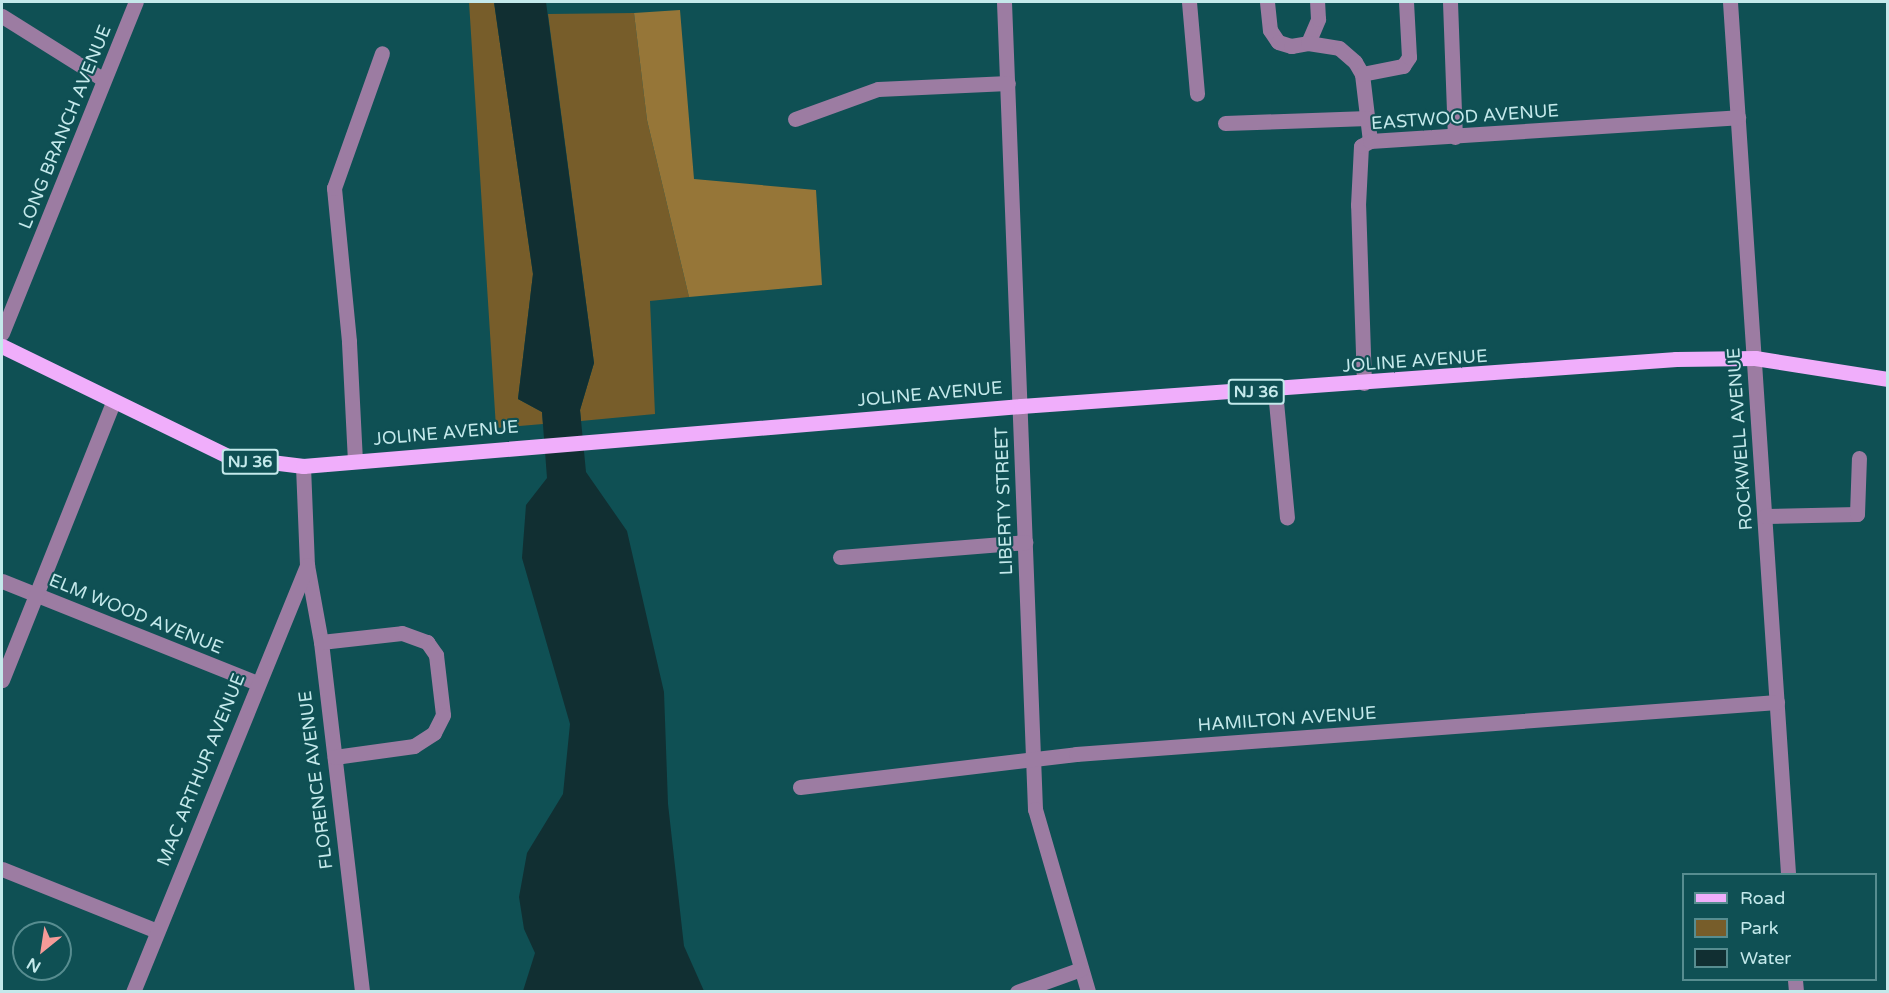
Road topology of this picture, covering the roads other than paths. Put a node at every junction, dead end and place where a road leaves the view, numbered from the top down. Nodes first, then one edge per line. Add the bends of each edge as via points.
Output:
1 (136, 2) edge
2 (1004, 2) edge
3 (1189, 2) edge
4 (1267, 2) edge
5 (1317, 2) edge
6 (1406, 2) edge
7 (1450, 2) edge
8 (1730, 2) edge
9 (2, 16) edge
10 (1308, 43) junction
11 (382, 53) dead end
12 (1362, 74) junction
13 (104, 80) junction
14 (1008, 83) junction
15 (1197, 94) dead end
16 (1738, 117) junction
17 (1368, 118) junction
18 (795, 119) dead end
19 (1225, 123) dead end
20 (1455, 137) junction
21 (1370, 141) junction
22 (2, 333) edge
23 (2, 346) edge
24 (1755, 358) junction
25 (1887, 379) edge
26 (1364, 383) junction
27 (1275, 391) junction
28 (113, 402) junction
29 (1021, 406) junction
30 (1859, 458) dead end
31 (355, 461) junction
32 (303, 466) junction
33 (1765, 516) junction
34 (1287, 517) dead end
35 (1025, 542) junction
36 (840, 557) dead end
37 (307, 565) junction
38 (2, 581) edge
39 (36, 595) junction
40 (321, 642) junction
41 (2, 680) edge
42 (257, 683) junction
43 (1777, 702) junction
44 (335, 757) junction
45 (1033, 760) junction
46 (800, 788) dead end
47 (2, 869) edge
48 (1788, 873) edge
49 (157, 932) junction
50 (1081, 969) junction
51 (132, 992) edge
52 (362, 992) edge
53 (1017, 992) edge
54 (1088, 992) edge

1 - 13 street, LONG BRANCH AVENUE
2 - 14 street, LIBERTY STREET
3 - 15 street
4 - 10 street via 1270,30 1278,42 1291,46
5 - 10 street via 1318,19
6 - 12 street via 1409,57 1403,66
7 - 20 street
8 - 16 street, ROCKWELL AVENUE
9 - 13 street
10 - 12 street via 1339,48
11 - 31 street via 334,188 349,341
12 - 17 street
13 - 22 street, LONG BRANCH AVENUE
14 - 18 street via 878,89
14 - 29 street, LIBERTY STREET
16 - 20 street, EASTWOOD AVENUE
16 - 24 street, ROCKWELL AVENUE
17 - 19 street
17 - 21 street
20 - 21 street, EASTWOOD AVENUE
21 - 26 street, EASTWOOD AVENUE via 1361,146 1358,156
23 - 28 main road, JOLINE AVENUE / NJ 36
24 - 25 main road, JOLINE AVENUE / NJ 36
24 - 26 main road, JOLINE AVENUE / NJ 36
24 - 33 street, ROCKWELL AVENUE
26 - 27 main road, JOLINE AVENUE / NJ 36
27 - 29 main road, JOLINE AVENUE / NJ 36
27 - 34 street
28 - 32 main road, JOLINE AVENUE / NJ 36 via 230,457
28 - 39 street
29 - 31 main road, JOLINE AVENUE / NJ 36
29 - 35 street, LIBERTY STREET
30 - 33 street via 1857,514
31 - 32 main road, JOLINE AVENUE / NJ 36
32 - 37 street, FLORENCE AVENUE
33 - 43 street, ROCKWELL AVENUE
35 - 36 street
35 - 45 street, LIBERTY STREET
37 - 40 street, FLORENCE AVENUE
37 - 42 street, MAC ARTHUR AVENUE
38 - 39 street, ELM WOOD AVENUE
39 - 41 street
39 - 42 street, ELM WOOD AVENUE
40 - 44 street, FLORENCE AVENUE
40 - 44 street via 402,633 427,642 436,655 443,715 434,733 414,746
42 - 49 street, MAC ARTHUR AVENUE
43 - 45 street, HAMILTON AVENUE
43 - 48 street, ROCKWELL AVENUE
44 - 52 street, FLORENCE AVENUE
45 - 46 street, HAMILTON AVENUE
45 - 50 street, LIBERTY STREET via 1040,835
47 - 49 street
49 - 51 street, MAC ARTHUR AVENUE
50 - 53 street
50 - 54 street, LIBERTY STREET

